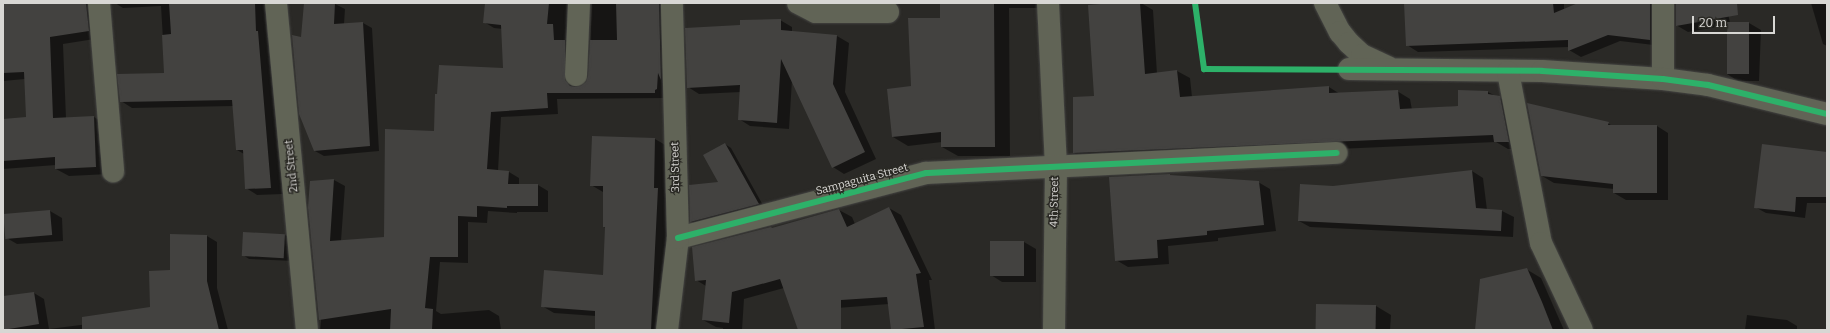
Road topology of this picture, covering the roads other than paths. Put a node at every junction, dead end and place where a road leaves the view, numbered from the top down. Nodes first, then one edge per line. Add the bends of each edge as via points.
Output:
1 (98, 3) edge
2 (276, 3) edge
3 (580, 3) edge
4 (672, 3) edge
5 (798, 3) edge
6 (1048, 3) edge
7 (1325, 3) edge
8 (1663, 3) edge
9 (888, 12) dead end
10 (1349, 69) dead end
11 (1394, 70) junction
12 (1508, 72) junction
13 (576, 75) dead end
14 (1663, 79) junction
15 (1827, 114) edge
16 (1337, 153) dead end
17 (1056, 166) junction
18 (113, 171) dead end
19 (678, 238) junction
20 (307, 330) edge
21 (667, 330) edge
22 (1054, 330) edge
23 (1582, 330) edge

1 - 18 street
2 - 20 street, 2nd Street
3 - 13 street
4 - 19 street, 3rd Street
5 - 9 street via 816,12
6 - 17 street, 4th Street
7 - 11 street via 1337,27 1349,43 1362,55
8 - 14 street
10 - 11 street
11 - 12 street
12 - 14 street via 1542,71
12 - 23 street via 1541,243
14 - 15 street via 1708,85
16 - 17 street, Sampaguita Street
17 - 19 street, Sampaguita Street via 926,173
17 - 22 street, 4th Street
19 - 21 street, 3rd Street

